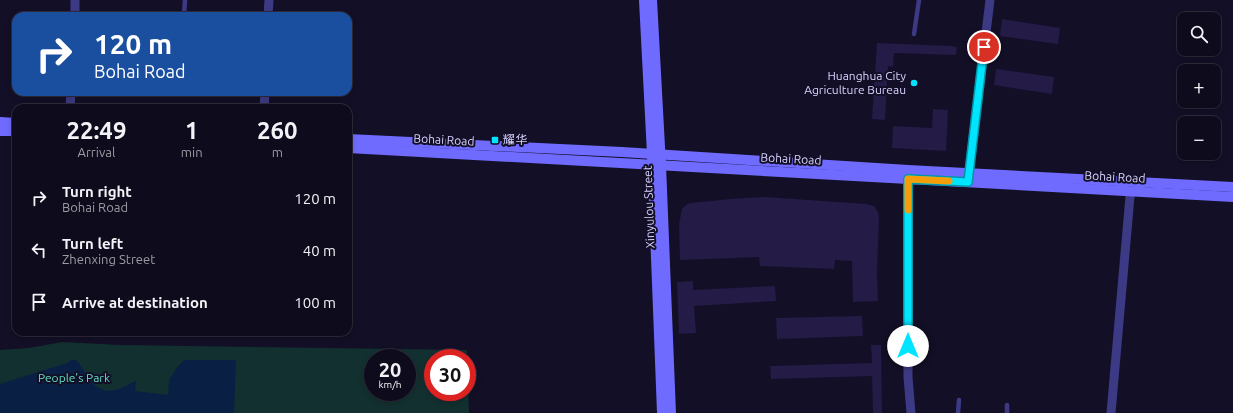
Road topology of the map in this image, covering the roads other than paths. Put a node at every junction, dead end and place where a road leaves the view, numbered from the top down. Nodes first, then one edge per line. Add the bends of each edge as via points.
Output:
1 (75, 0) edge
2 (185, 0) edge
3 (269, 0) edge
4 (644, 0) edge
5 (652, 0) edge
6 (919, 0) edge
7 (990, 0) edge
8 (75, 12) edge
9 (184, 12) edge
10 (268, 12) edge
11 (914, 34) dead end
12 (0, 122) edge
13 (12, 123) edge
14 (0, 131) edge
15 (12, 131) edge
16 (352, 139) edge
17 (352, 148) edge
18 (656, 160) junction
19 (908, 174) junction
20 (968, 178) junction
21 (1131, 187) junction
22 (1233, 187) edge
23 (1233, 197) edge
24 (959, 400) dead end
25 (1007, 405) dead end
26 (662, 413) edge
27 (671, 413) edge
28 (911, 413) edge
29 (958, 413) edge
30 (1007, 413) edge
31 (1110, 413) edge

1 - 8 street
2 - 9 lane
3 - 10 street
4 - 18 main road, Xinyulou Street
5 - 18 main road, Xinyulou Street
6 - 11 lane
7 - 20 street
12 - 13 main road
14 - 15 main road
16 - 18 main road, Bohai Road
17 - 18 main road, Bohai Road
18 - 19 main road, Bohai Road
18 - 26 main road, Xinyulou Street
18 - 27 main road, Xinyulou Street
19 - 20 main road, Bohai Road
19 - 28 street via 908,377
20 - 21 main road, Bohai Road
21 - 22 main road, Bohai Road
21 - 23 main road, Bohai Road
21 - 31 street
24 - 29 lane
25 - 30 lane

